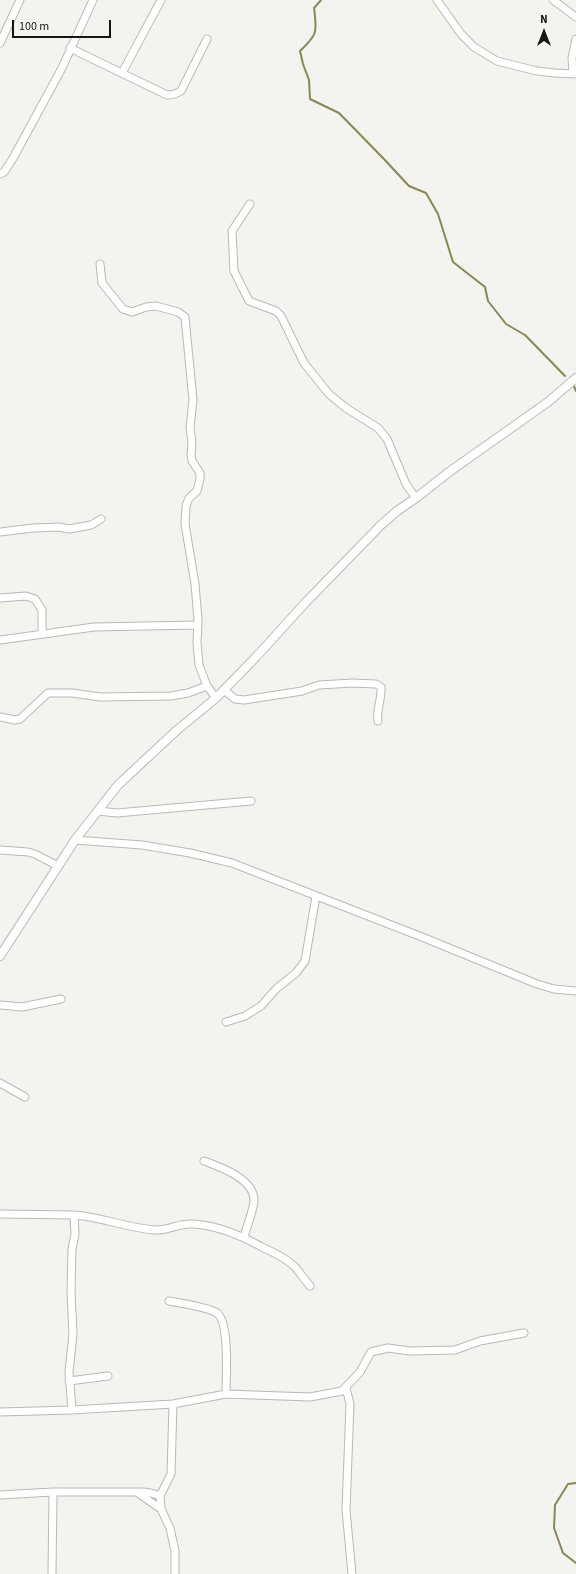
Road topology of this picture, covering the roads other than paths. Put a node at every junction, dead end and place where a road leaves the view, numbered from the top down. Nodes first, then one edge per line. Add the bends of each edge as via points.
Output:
1 (20, 0) edge
2 (93, 0) edge
3 (161, 0) edge
4 (437, 0) edge
5 (553, 0) edge
6 (576, 17) edge
7 (207, 39) dead end
8 (576, 39) edge
9 (0, 44) edge
10 (70, 48) junction
11 (122, 73) junction
12 (574, 74) edge
13 (0, 174) edge
14 (250, 204) dead end
15 (100, 264) dead end
16 (576, 378) edge
17 (416, 498) junction
18 (101, 519) dead end
19 (0, 532) edge
20 (0, 598) edge
21 (198, 625) junction
22 (42, 634) junction
23 (0, 640) edge
24 (207, 686) junction
25 (224, 690) junction
26 (216, 698) junction
27 (0, 717) edge
28 (378, 721) dead end
29 (251, 801) dead end
30 (98, 811) junction
31 (75, 840) junction
32 (0, 850) edge
33 (58, 866) junction
34 (316, 896) junction
35 (0, 956) edge
36 (576, 991) edge
37 (61, 998) dead end
38 (0, 1005) edge
39 (226, 1022) dead end
40 (0, 1083) edge
41 (25, 1097) dead end
42 (204, 1161) dead end
43 (0, 1214) edge
44 (74, 1215) junction
45 (244, 1237) junction
46 (310, 1286) dead end
47 (169, 1301) dead end
48 (524, 1333) dead end
49 (108, 1376) dead end
50 (69, 1381) junction
51 (346, 1388) junction
52 (226, 1394) junction
53 (174, 1404) junction
54 (72, 1410) junction
55 (0, 1412) edge
56 (53, 1492) junction
57 (138, 1493) junction
58 (0, 1495) edge
59 (158, 1495) junction
60 (152, 1502) junction
61 (161, 1509) junction
62 (175, 1573) edge
63 (52, 1574) edge
64 (352, 1574) edge

1 - 9 street
2 - 10 street
3 - 11 street
4 - 12 street via 461,34 474,47 497,61 543,72
5 - 6 street
7 - 11 street via 181,91 176,95 167,95
8 - 12 street via 572,58
10 - 11 street
10 - 13 street via 62,68 12,160
14 - 17 street via 235,225 232,237 234,271 247,298 253,303 276,311 281,316 304,363 329,394 378,428 388,439 406,484
15 - 21 street via 102,283 123,309 132,312 156,306 178,312 185,317 188,328 193,400 190,427 191,455 200,479 197,491 189,498 186,506 185,524 195,584
16 - 17 street via 548,402
17 - 25 street via 397,511 365,541
18 - 19 street via 91,526 69,529 33,528
20 - 22 street via 26,596 35,599 42,610
21 - 22 street via 94,626
21 - 24 street via 199,665
22 - 23 street
24 - 26 street
24 - 27 street via 171,696 100,697 48,693 20,719
25 - 26 street
25 - 28 street via 235,699 244,700 302,691 319,685 376,684 381,688 382,695
26 - 30 street via 118,785
29 - 30 street via 118,813
30 - 31 street
31 - 33 street
31 - 34 street via 142,845 190,853 232,863
32 - 33 street via 28,852
33 - 35 street
34 - 36 street via 537,984
34 - 39 street via 305,961 261,1006 245,1016
37 - 38 street via 22,1007
40 - 41 street
42 - 45 street via 242,1179 253,1193 254,1202
43 - 44 street
44 - 45 street via 155,1230 192,1224 218,1228
44 - 50 street via 71,1290 73,1334
45 - 46 street via 277,1253 295,1267
47 - 52 street via 217,1313 222,1319 225,1337
48 - 51 street via 480,1341 455,1350 410,1352 388,1348 371,1352 360,1372
49 - 50 street
50 - 54 street
51 - 52 street via 310,1397
51 - 64 street via 350,1404 346,1510
52 - 53 street
53 - 54 street
53 - 59 street via 171,1474
54 - 55 street
56 - 57 street
56 - 58 street
56 - 63 street
57 - 59 street
57 - 60 street
59 - 60 street
59 - 61 street
60 - 61 street
61 - 62 street via 170,1528 175,1551

